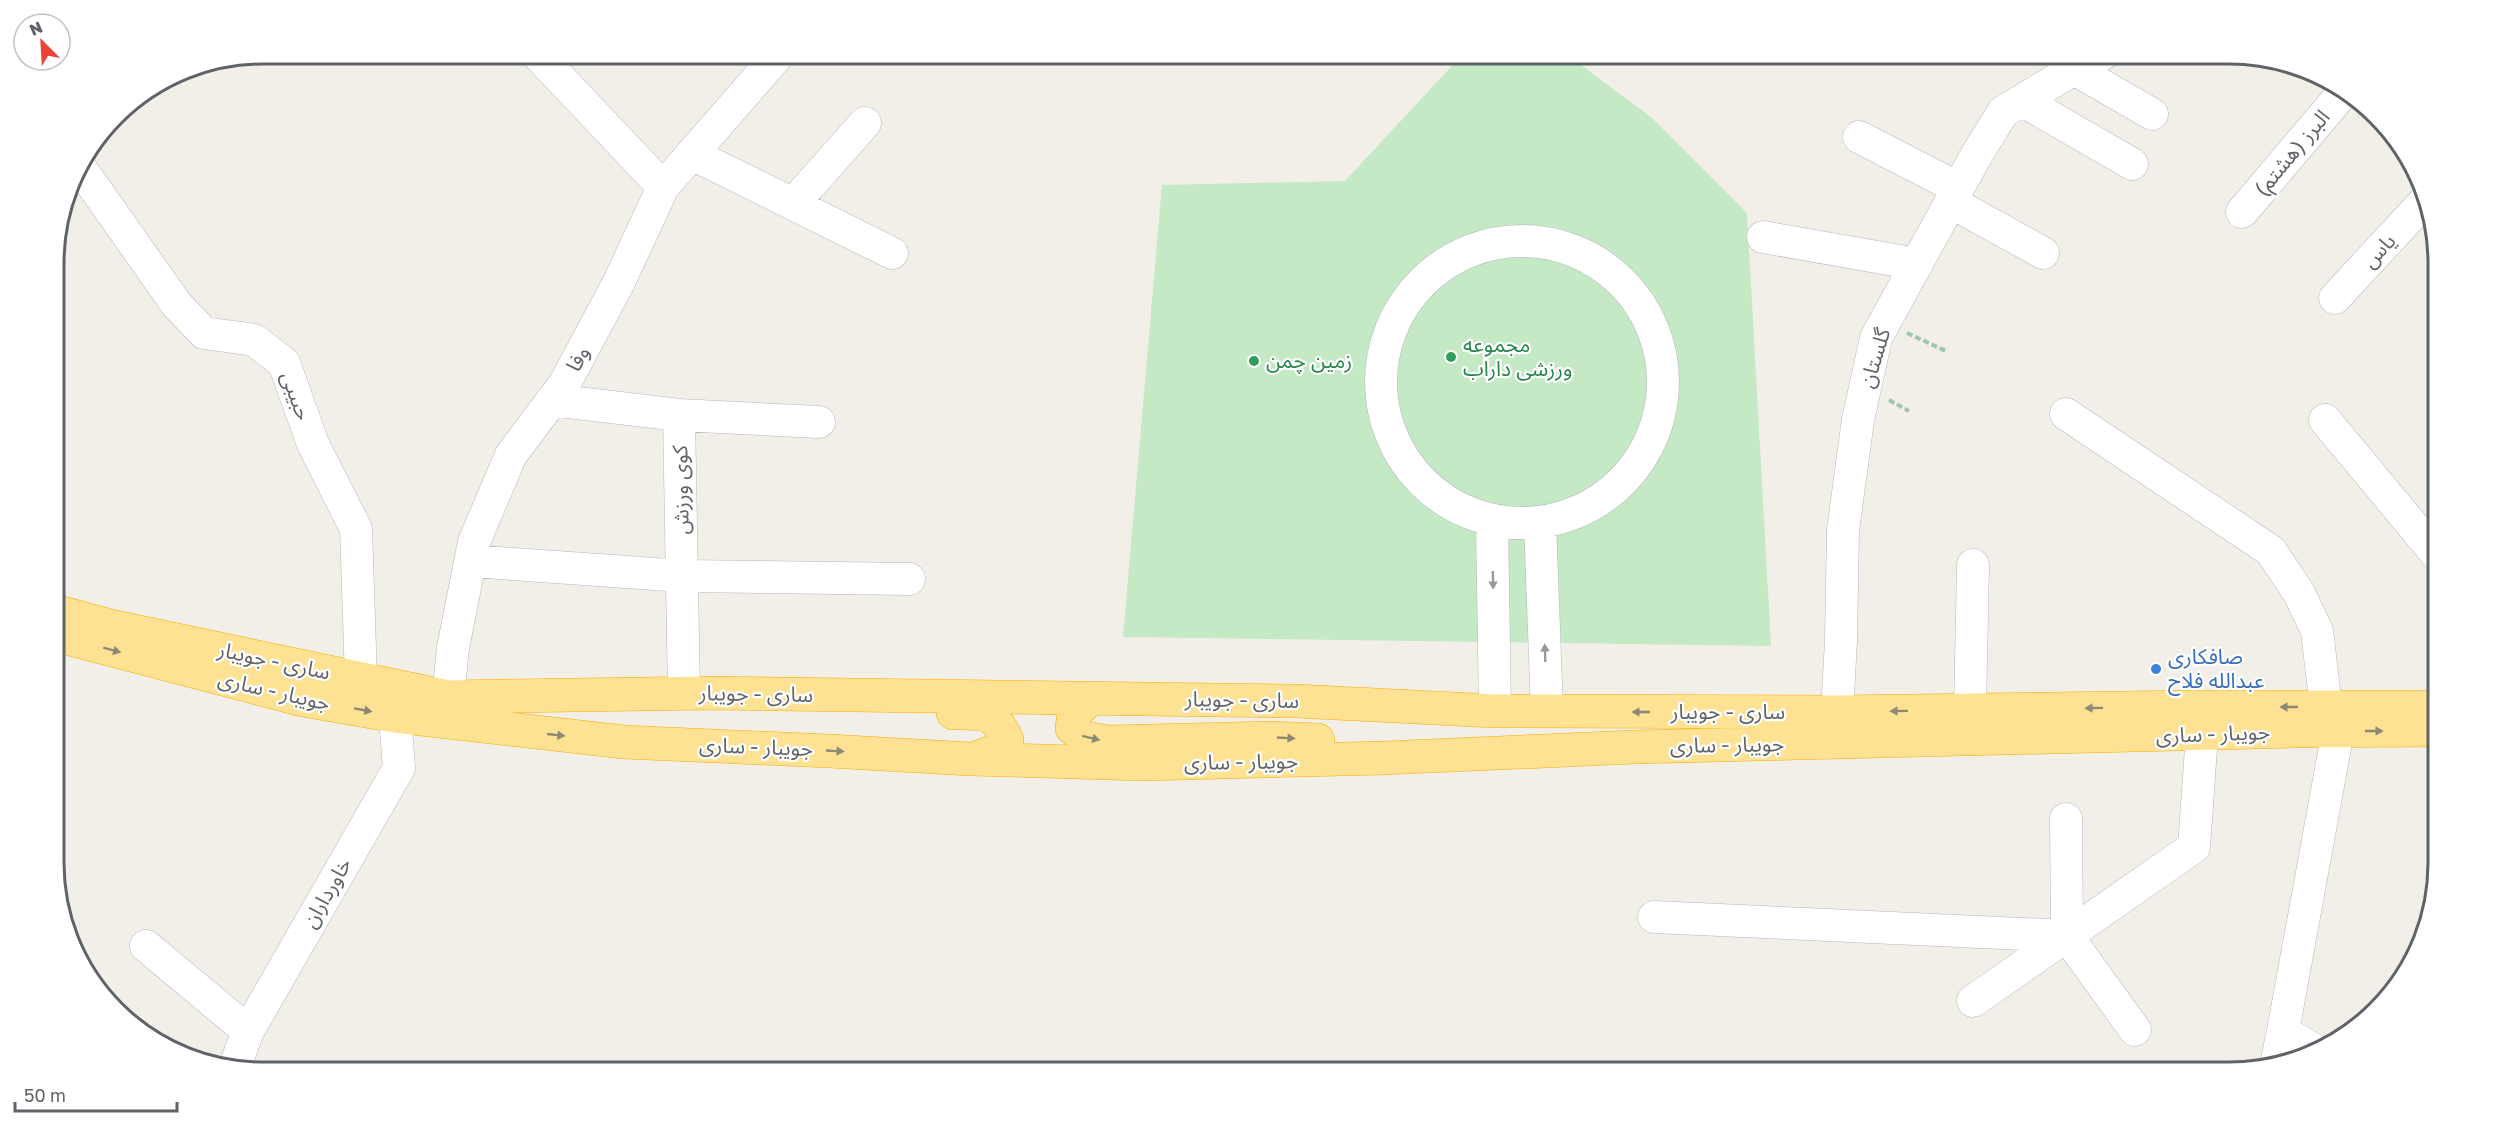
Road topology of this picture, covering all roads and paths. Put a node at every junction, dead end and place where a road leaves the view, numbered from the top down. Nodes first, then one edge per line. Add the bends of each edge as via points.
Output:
1 (2084, 64) edge
2 (547, 65) edge
3 (770, 65) edge
4 (2074, 69) junction
5 (2339, 98) edge
6 (2023, 100) junction
7 (2152, 114) dead end
8 (865, 123) dead end
9 (1859, 137) dead end
10 (692, 154) junction
11 (2132, 164) dead end
12 (85, 175) edge
13 (663, 187) junction
14 (1954, 195) junction
15 (793, 204) junction
16 (2420, 206) edge
17 (2242, 212) dead end
18 (1763, 237) dead end
19 (892, 253) dead end
20 (2043, 254) dead end
21 (1917, 264) junction
22 (2336, 298) dead end
23 (1885, 322) junction
24 (1946, 351) dead end
25 (552, 400) junction
26 (2066, 414) dead end
27 (679, 415) junction
28 (2325, 420) dead end
29 (819, 422) dead end
30 (1492, 522) junction
31 (1540, 523) junction
32 (2428, 544) edge
33 (471, 561) junction
34 (1973, 565) dead end
35 (683, 576) junction
36 (909, 579) dead end
37 (64, 614) edge
38 (64, 638) edge
39 (362, 679) junction
40 (684, 693) junction
41 (820, 695) junction
42 (448, 697) junction
43 (1090, 699) junction
44 (2428, 708) edge
45 (1970, 710) junction
46 (1495, 711) junction
47 (1547, 711) junction
48 (1837, 712) junction
49 (394, 716) junction
50 (2332, 719) junction
51 (2428, 729) edge
52 (2202, 734) junction
53 (1384, 758) junction
54 (971, 759) junction
55 (2066, 819) dead end
56 (1654, 917) dead end
57 (2067, 936) junction
58 (146, 946) dead end
59 (1973, 1001) dead end
60 (2135, 1030) dead end
61 (248, 1031) junction
62 (2280, 1046) edge
63 (2302, 1047) edge
64 (236, 1060) edge

1 - 4 street, گلستان
2 - 13 street
3 - 10 street, وفا
4 - 6 street, گلستان
4 - 7 street
5 - 17 street, البرز (هشتم)
6 - 11 street
6 - 14 street, گلستان via 2003,112
8 - 15 street
9 - 14 street
10 - 13 street, وفا
10 - 15 street
12 - 39 street, حبیبی via 177,305 204,333 254,340 284,363 313,444 356,529
13 - 25 street, وفا via 614,292
14 - 20 street
14 - 21 street, گلستان
15 - 19 street
16 - 22 street, یاس
18 - 21 street
21 - 23 street, گلستان
23 - 24 path
23 - 48 street, گلستان via 1876,338 1858,420 1843,530
25 - 27 street, کوی ورزش
25 - 33 street, وفا via 511,455 474,542
26 - 50 street via 2271,551 2300,593 2317,631
27 - 29 street
27 - 35 street, کوی ورزش
28 - 32 street
30 - 31 street
30 - 31 street via 1447,504 1411,473 1387,431 1379,387 1384,342 1412,292 1436,268 1476,247 1521,239 1566,247 1607,267 1640,302 1660,345 1664,393 1652,440 1625,480 1586,509
30 -> 46 street
47 -> 31 street
33 - 35 street
33 - 42 street, وفا via 453,648
34 - 45 street
35 - 36 street
35 - 40 street, کوی ورزش
37 - 39 highway, ساری - جویبار
38 -> 49 highway, جویبار - ساری via 303,700
39 - 42 highway, ساری - جویبار
40 - 41 highway, ساری - جویبار
40 - 42 highway, ساری - جویبار
41 - 43 highway, ساری - جویبار
41 - 54 highway via 846,706 890,714 985,713 999,723 1007,740 995,751
43 - 46 highway, ساری - جویبار via 1296,700
43 -> 53 highway via 1074,714 1072,728 1085,738 1109,742 1271,738 1328,741
44 - 50 highway, ساری - جویبار
45 -> 48 highway, ساری - جویبار
50 -> 45 highway, ساری - جویبار
46 - 47 highway, ساری - جویبار
48 -> 47 highway, ساری - جویبار
49 -> 54 highway, جویبار - ساری via 624,742
49 - 61 street, خاورداران via 399,768
50 -> 51 highway, جویبار - ساری
50 - 52 highway, جویبار - ساری
50 - 62 street
52 - 53 highway, جویبار - ساری via 1635,747
52 - 57 street via 2194,847
53 - 54 highway, جویبار - ساری via 1113,764
55 - 57 street
56 - 57 street
57 - 59 street
57 - 60 street
58 - 61 street
61 - 64 street, خاورداران
62 - 63 street

